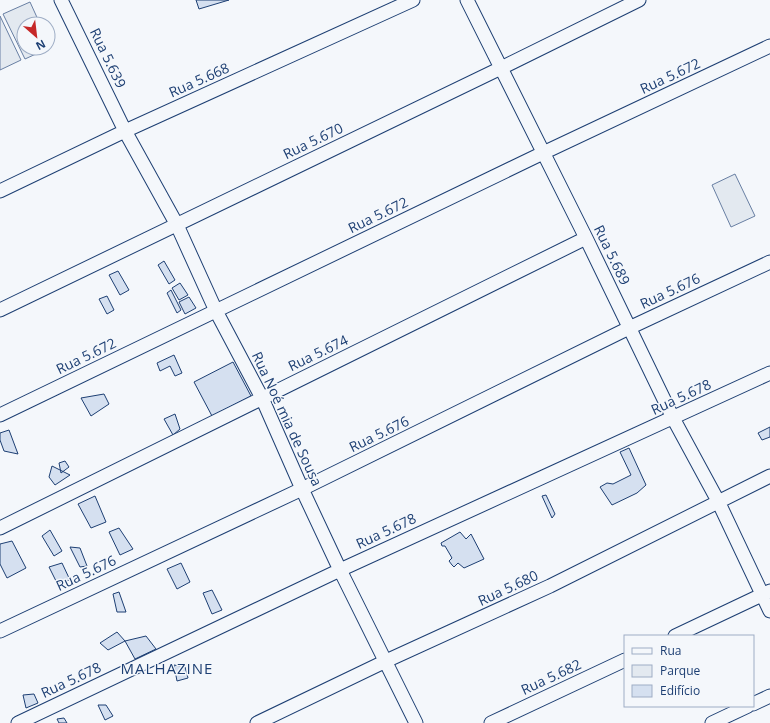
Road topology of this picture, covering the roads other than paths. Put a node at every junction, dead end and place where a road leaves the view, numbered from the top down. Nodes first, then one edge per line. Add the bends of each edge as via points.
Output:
1 (61, 0) edge
2 (413, 0) edge
3 (467, 0) edge
4 (639, 0) edge
5 (770, 46) edge
6 (501, 68) junction
7 (125, 131) junction
8 (544, 153) junction
9 (0, 191) edge
10 (177, 225) junction
11 (586, 238) junction
12 (770, 262) edge
13 (0, 310) edge
14 (216, 311) junction
15 (629, 328) junction
16 (770, 373) edge
17 (262, 398) junction
18 (0, 415) edge
19 (673, 418) junction
20 (770, 476) edge
21 (302, 489) junction
22 (718, 501) junction
23 (0, 528) edge
24 (340, 570) junction
25 (766, 593) edge
26 (770, 611) edge
27 (0, 631) edge
28 (677, 635) edge
29 (624, 660) edge
30 (386, 661) junction
31 (770, 696) edge
32 (754, 704) edge
33 (746, 707) edge
34 (18, 723) edge
35 (257, 723) edge
36 (416, 723) edge
37 (491, 723) edge
38 (712, 723) edge

1 - 7 street, Rua 5.639
2 - 7 street, Rua 5.668
3 - 6 street, Rua 5.689
4 - 6 street, Rua 5.670
5 - 8 street, Rua 5.672
6 - 8 street, Rua 5.689
6 - 10 street, Rua 5.670
7 - 9 street, Rua 5.668
7 - 10 street, Rua Noé mia de Sousa
8 - 11 street, Rua 5.689
8 - 14 street, Rua 5.672
10 - 13 street, Rua 5.670
10 - 14 street, Rua Noé mia de Sousa
11 - 15 street, Rua 5.689
11 - 17 street, Rua 5.674
12 - 15 street, Rua 5.676
14 - 17 street, Rua Noé mia de Sousa
14 - 18 street, Rua 5.672
15 - 19 street, Rua 5.689
15 - 21 street, Rua 5.676
16 - 19 street, Rua 5.678
17 - 21 street, Rua Noé mia de Sousa
17 - 23 street, Rua 5.674
19 - 22 street, Rua 5.689
19 - 24 street, Rua 5.678
20 - 22 street, Rua 5.680
21 - 24 street, Rua Noé mia de Sousa
21 - 27 street, Rua 5.676
22 - 25 street, Rua 5.689
22 - 30 street, Rua 5.680 via 550,586
24 - 30 street, Rua Noé mia de Sousa
24 - 34 street, Rua 5.678
25 - 26 street, Rua 5.689
25 - 28 street
29 - 37 street, Rua 5.682
30 - 35 street, Rua 5.680
30 - 36 street, Rua Noé mia de Sousa
31 - 32 street
33 - 38 street

